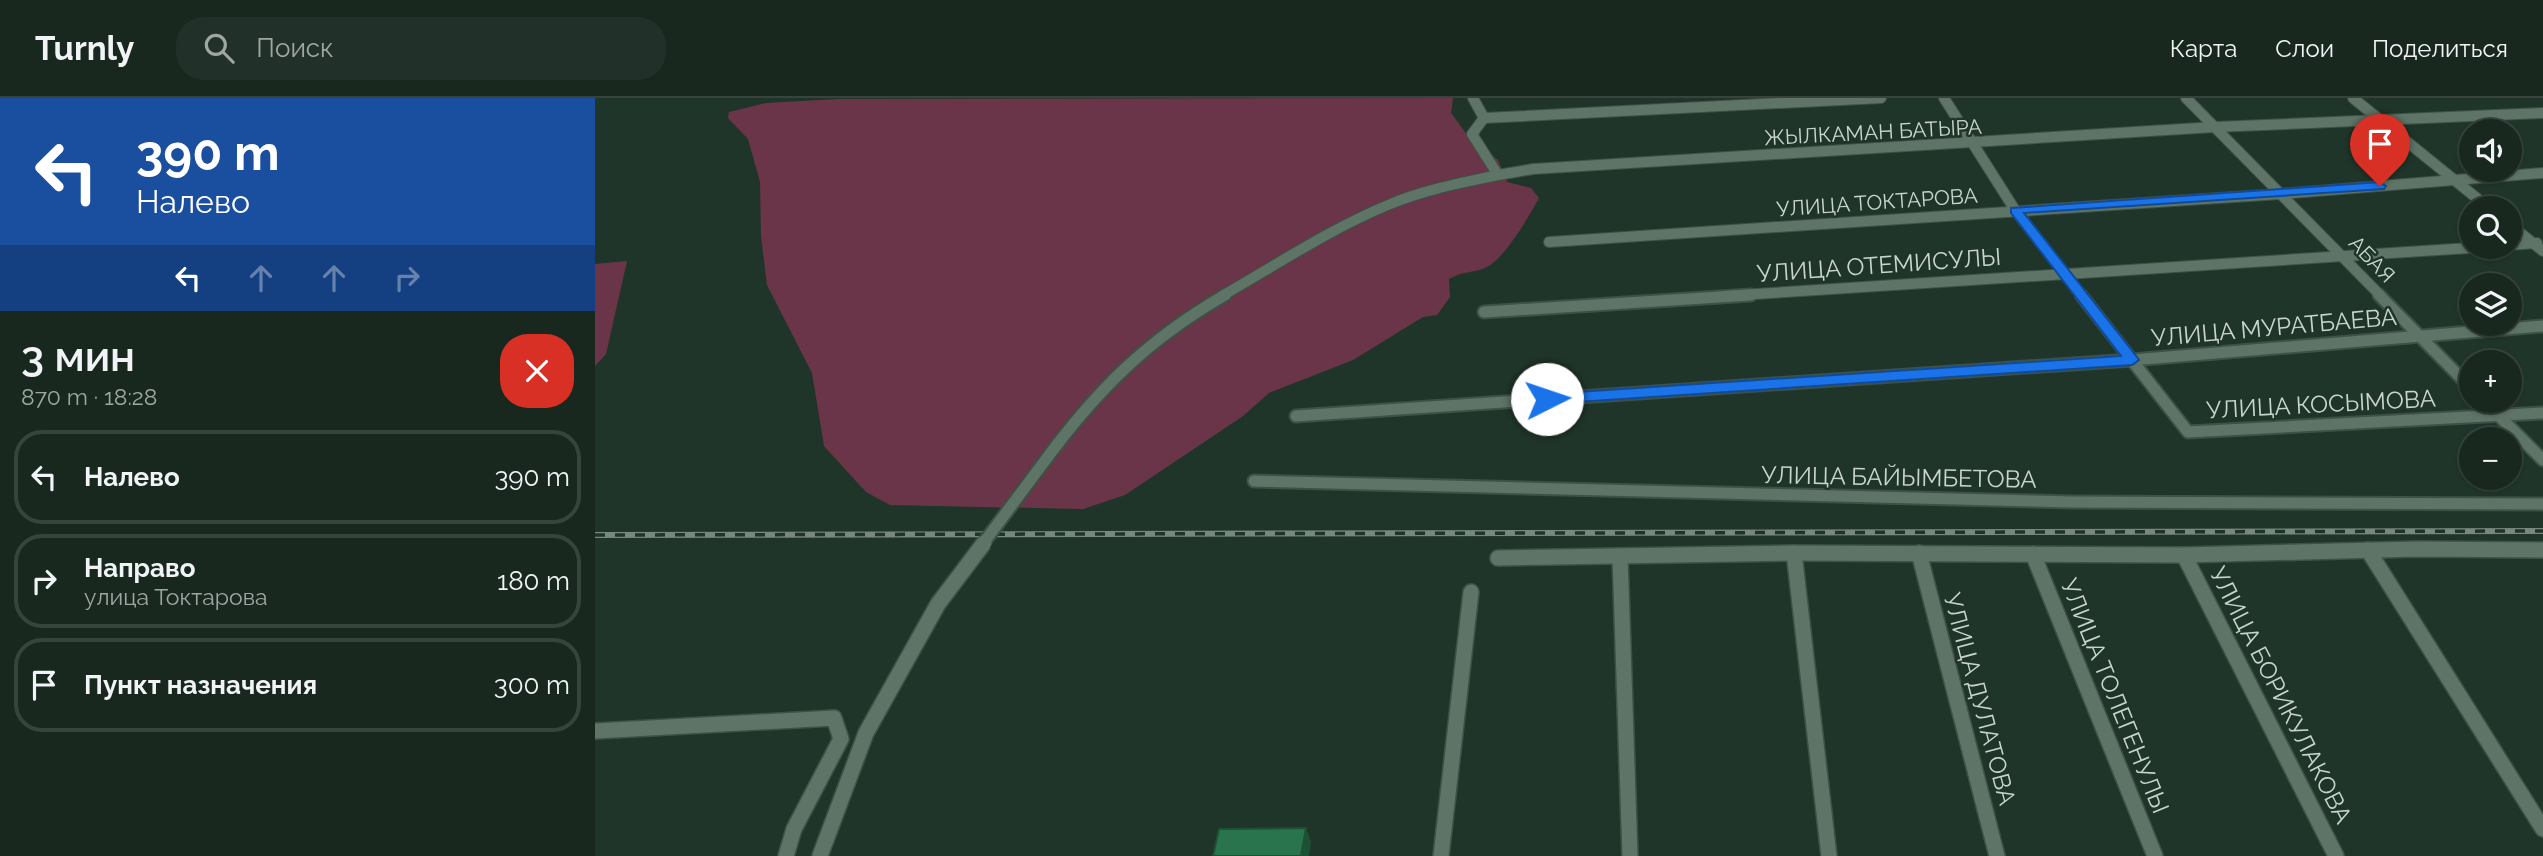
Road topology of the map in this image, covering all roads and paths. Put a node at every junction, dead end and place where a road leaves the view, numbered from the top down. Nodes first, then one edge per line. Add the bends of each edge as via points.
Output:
1 (1473, 98) edge
2 (1881, 98) edge
3 (1944, 98) edge
4 (2186, 98) edge
5 (2354, 98) edge
6 (2543, 113) edge
7 (1484, 118) junction
8 (2380, 120) junction
9 (2215, 127) junction
10 (1971, 143) junction
11 (1533, 169) joint
12 (2543, 173) edge
13 (1498, 175) junction
14 (2454, 180) junction
15 (2280, 194) junction
16 (2474, 196) edge
17 (2015, 210) junction
18 (2522, 233) edge
19 (1549, 242) dead end
20 (2538, 243) edge
21 (2459, 249) edge
22 (2543, 251) edge
23 (2343, 258) junction
24 (2065, 274) junction
25 (1484, 312) dead end
26 (2543, 326) edge
27 (2421, 337) junction
28 (2132, 360) junction
29 (2459, 376) edge
30 (2543, 413) edge
31 (2498, 415) junction
32 (1296, 416) dead end
33 (2543, 460) edge
34 (1254, 481) dead end
35 (2543, 504) edge
36 (2368, 550) junction
37 (2543, 550) edge
38 (1794, 553) junction
39 (1919, 554) junction
40 (2033, 554) junction
41 (2184, 555) junction
42 (1620, 556) junction
43 (1498, 558) dead end
44 (1471, 592) dead end
45 (938, 604) joint
46 (595, 731) edge
47 (2543, 829) edge
48 (786, 856) edge
49 (820, 856) edge
50 (1441, 856) edge
51 (1630, 856) edge
52 (1829, 856) edge
53 (1997, 856) edge
54 (2155, 856) edge
55 (2336, 856) edge

1 - 7 street
2 - 7 street
3 - 10 street
4 - 9 street, АБАЯ
5 - 8 street
6 - 8 street
7 - 13 street via 1472,134
8 - 9 street
8 - 14 street
9 - 10 street, ЖЫЛКАМАН БАТЫРА
9 - 15 street, АБАЯ
10 - 11 street, ЖЫЛКАМАН БАТЫРА
10 - 17 street
11 - 13 street
12 - 14 street, УЛИЦА ТОКТАРОВА
13 - 45 street, bridge via 1424,192 1348,223 1205,306 1130,360 1074,421
14 - 15 street, УЛИЦА ТОКТАРОВА
14 - 16 street
15 - 17 street, УЛИЦА ТОКТАРОВА
15 - 23 street, АБАЯ
17 - 19 street, УЛИЦА ТОКТАРОВА
17 - 24 street
18 - 20 street
20 - 22 street
21 - 23 street, УЛИЦА ОТЕМИСУЛЫ
23 - 24 street, УЛИЦА ОТЕМИСУЛЫ
23 - 27 street, АБАЯ
24 - 25 street, УЛИЦА ОТЕМИСУЛЫ
24 - 28 street
26 - 27 street, УЛИЦА МУРАТБАЕВА
27 - 28 street, УЛИЦА МУРАТБАЕВА
27 - 29 street, АБАЯ
28 - 31 street, УЛИЦА КОСЫМОВА via 2188,432
28 - 32 street, УЛИЦА МУРАТБАЕВА
30 - 31 street, УЛИЦА КОСЫМОВА
31 - 33 street
34 - 35 street, УЛИЦА БАЙЫМБЕТОВА via 2074,502
36 - 37 street
36 - 41 street
36 - 47 street
38 - 39 street
38 - 42 street
38 - 52 street
39 - 40 street
39 - 53 street, УЛИЦА ДУЛАТОВА
40 - 41 street
40 - 54 street, УЛИЦА ТОЛЕГЕНУЛЫ
41 - 55 street, УЛИЦА БОРИКУЛАКОВА
42 - 43 street
42 - 51 street
44 - 50 street
45 - 49 street via 866,733
46 - 48 street via 834,718 841,739 794,829

